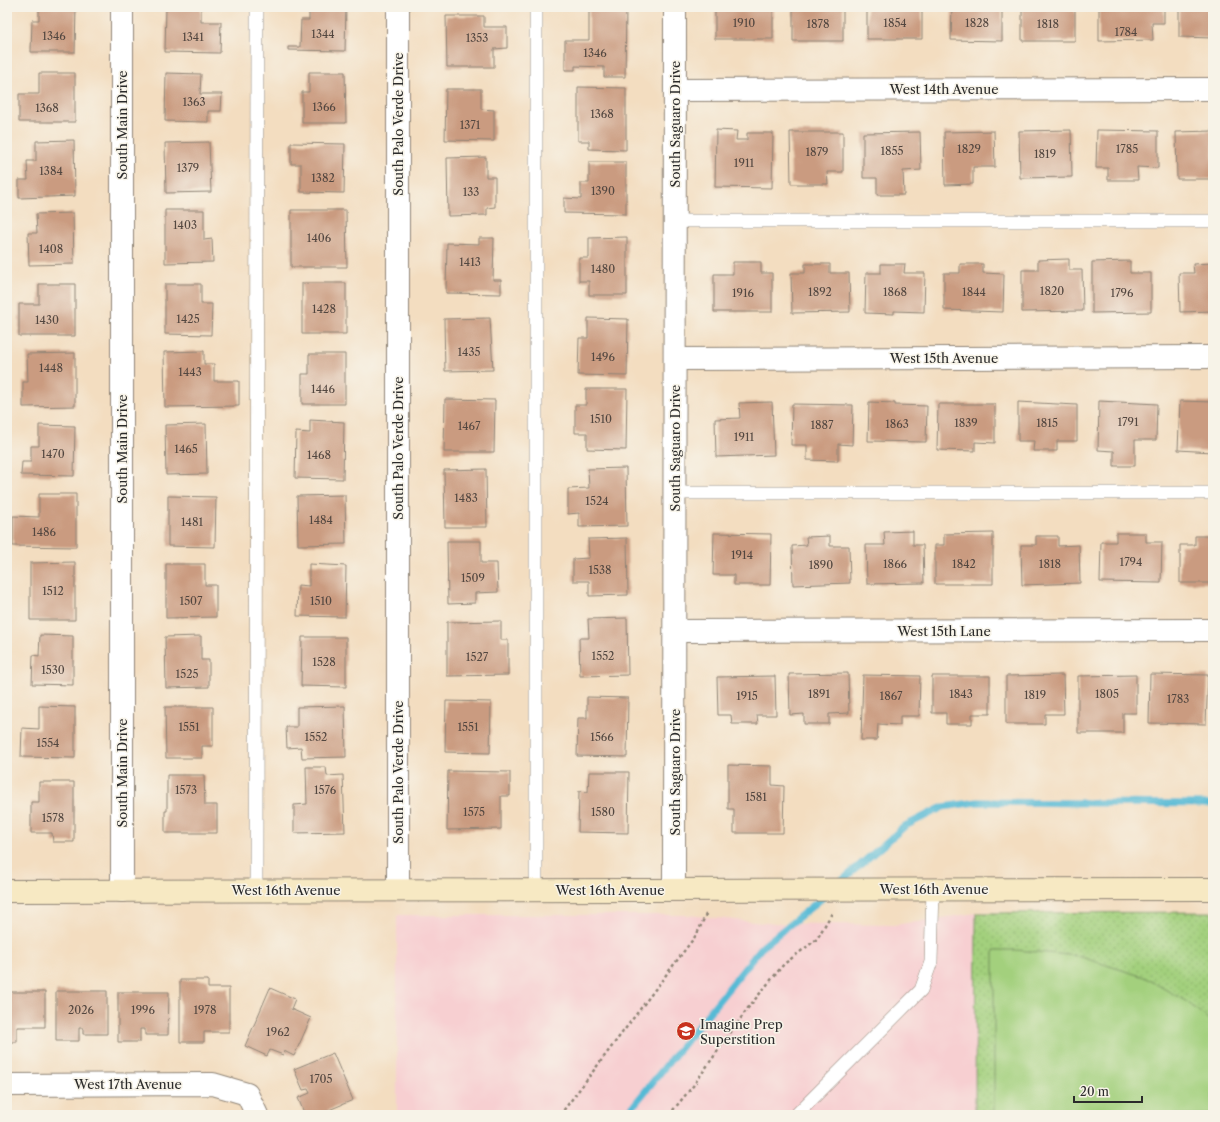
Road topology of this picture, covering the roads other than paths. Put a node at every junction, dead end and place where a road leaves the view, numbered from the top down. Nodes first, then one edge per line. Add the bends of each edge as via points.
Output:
1 (122, 7) edge
2 (257, 7) edge
3 (398, 7) edge
4 (536, 7) edge
5 (675, 7) edge
6 (1213, 89) edge
7 (676, 90) junction
8 (675, 221) junction
9 (1213, 221) edge
10 (1213, 357) edge
11 (675, 358) junction
12 (675, 493) junction
13 (1213, 493) edge
14 (1213, 630) edge
15 (675, 631) junction
16 (674, 889) junction
17 (933, 889) junction
18 (1213, 889) edge
19 (256, 890) junction
20 (398, 890) junction
21 (536, 890) junction
22 (7, 891) edge
23 (122, 891) junction
24 (7, 1085) edge
25 (257, 1115) edge
26 (796, 1115) edge

1 - 23 street, South Main Drive
2 - 19 lane
3 - 20 street, South Palo Verde Drive
4 - 21 lane
5 - 7 street, South Saguaro Drive
6 - 7 street, West 14th Avenue
7 - 8 street, South Saguaro Drive
8 - 9 lane
8 - 11 street, South Saguaro Drive
10 - 11 street, West 15th Avenue
11 - 12 street, South Saguaro Drive
12 - 13 lane
12 - 15 street, South Saguaro Drive
14 - 15 street, West 15th Lane
15 - 16 street, South Saguaro Drive
16 - 17 street, West 16th Avenue
16 - 21 street, West 16th Avenue
17 - 18 street, West 16th Avenue
17 - 26 lane via 931,962 921,990
19 - 20 street, West 16th Avenue
19 - 23 street, West 16th Avenue
20 - 21 street, West 16th Avenue
22 - 23 street, West 16th Avenue
24 - 25 street, West 17th Avenue via 213,1084 246,1094

